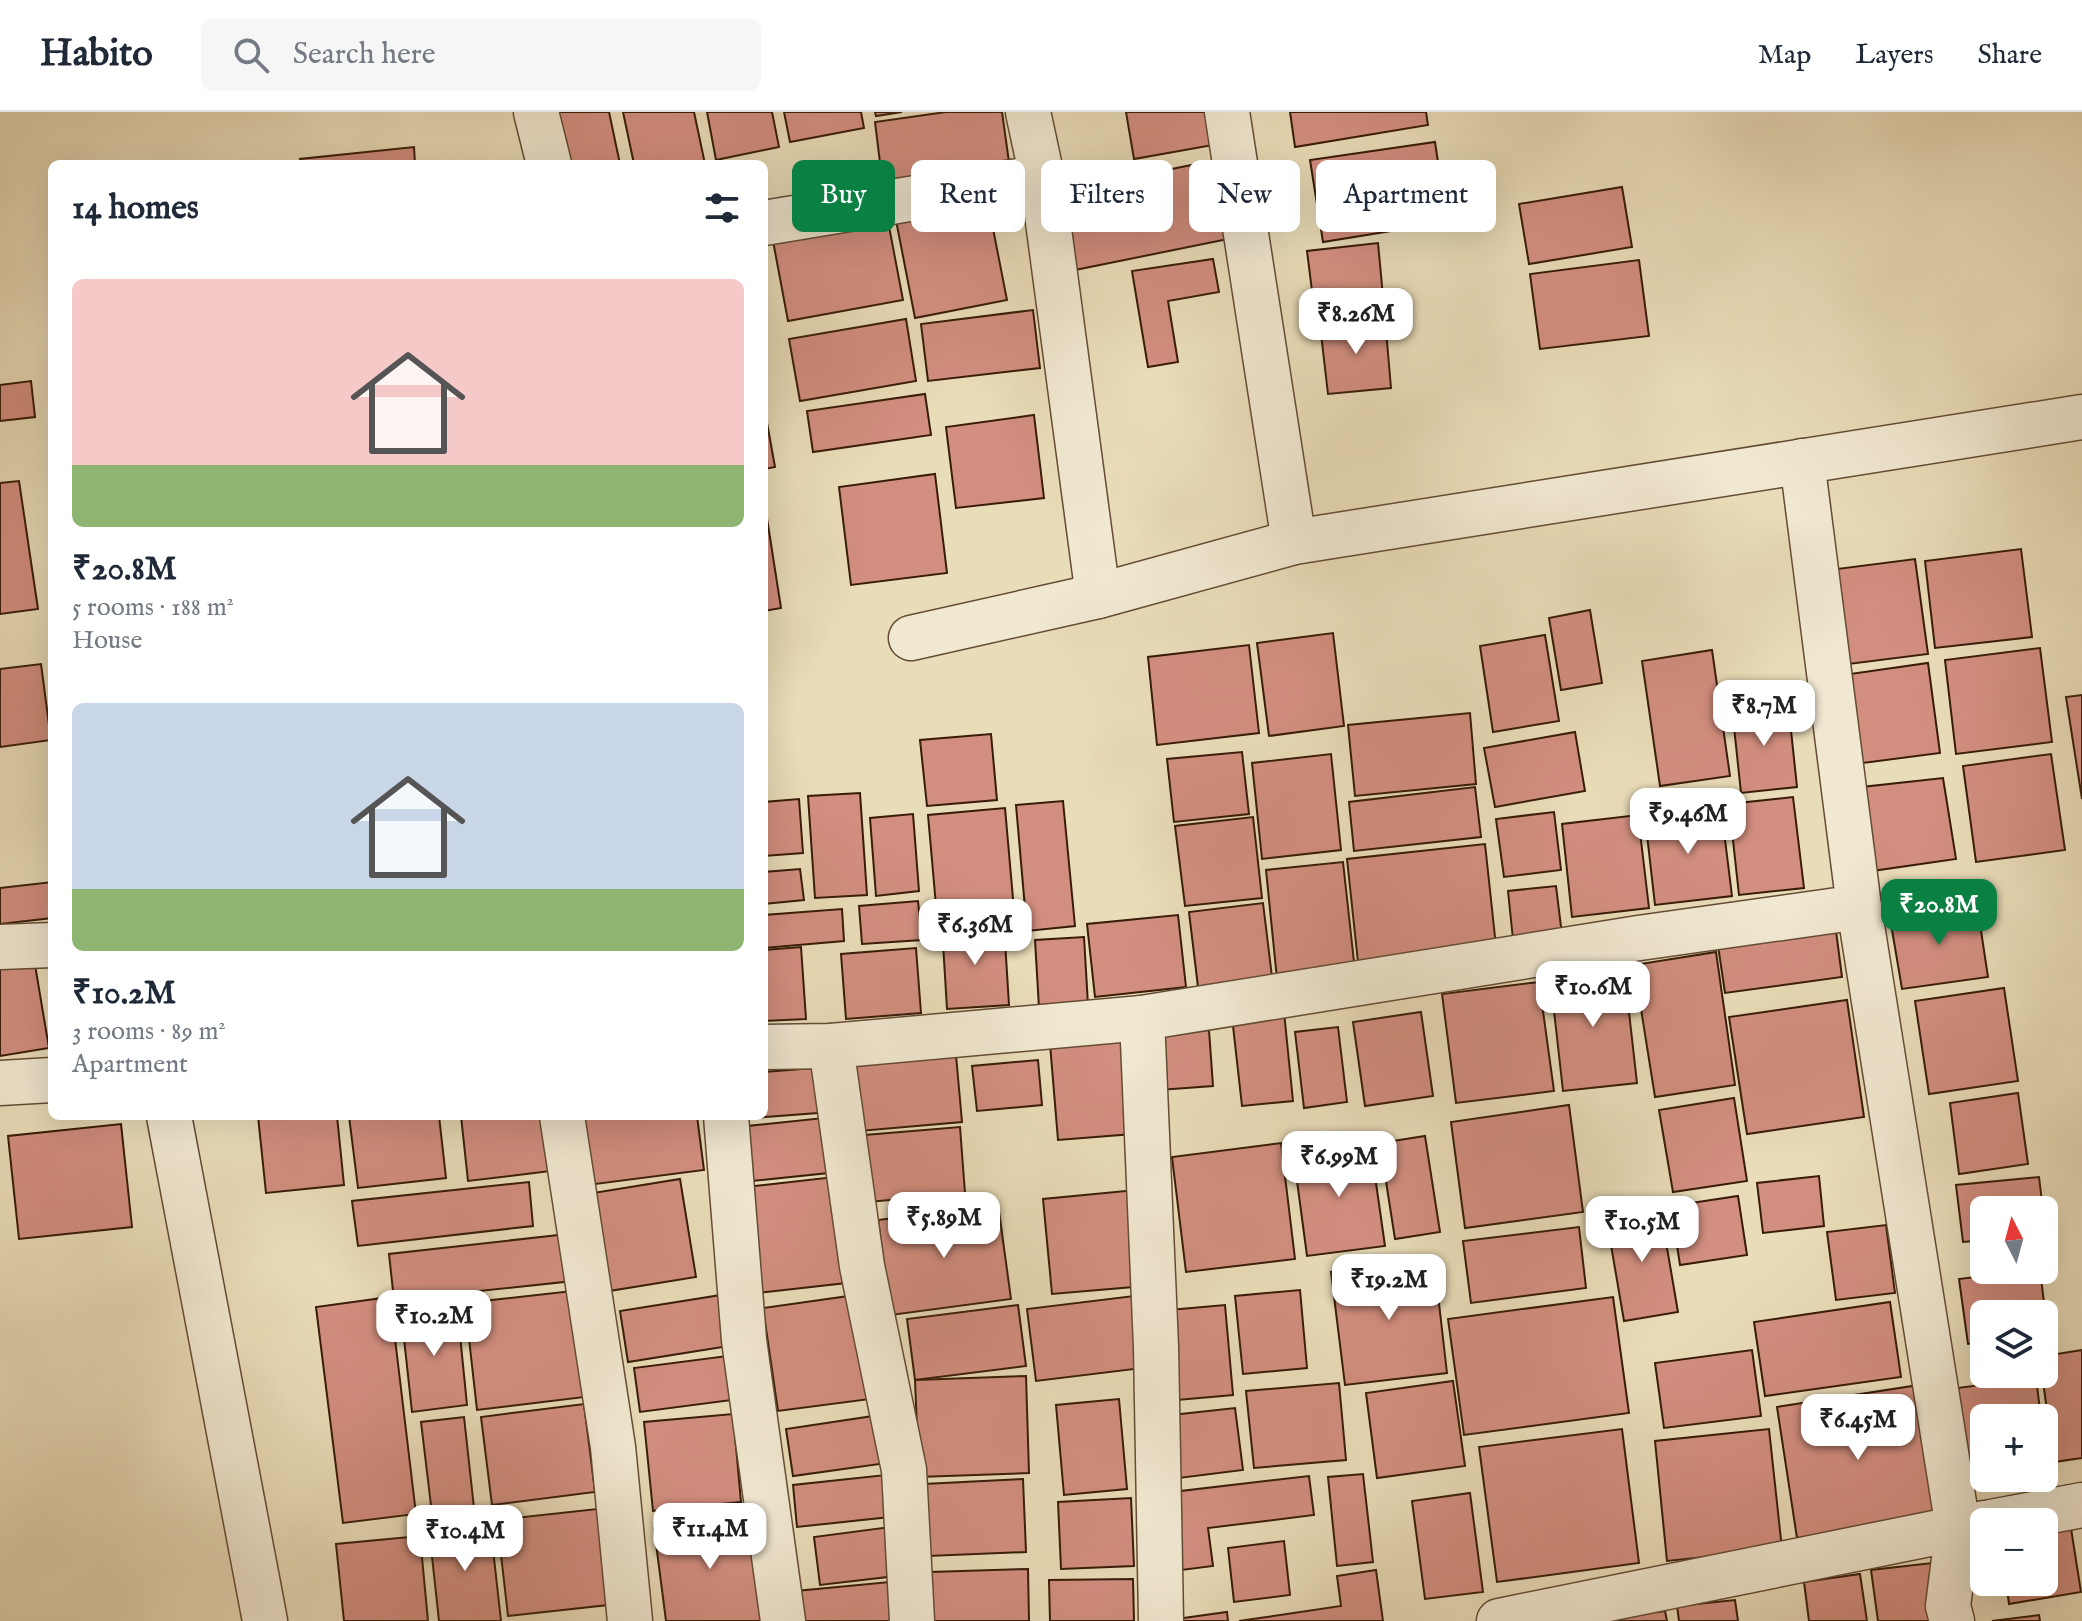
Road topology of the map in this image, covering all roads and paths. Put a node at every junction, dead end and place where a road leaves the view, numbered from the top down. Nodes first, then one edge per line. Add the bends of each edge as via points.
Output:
1 (536, 112) edge
2 (1028, 112) edge
3 (1227, 112) edge
4 (548, 160) edge
5 (1041, 172) edge
6 (1041, 177) edge
7 (768, 222) edge
8 (1049, 232) edge
9 (2082, 417) edge
10 (1802, 461) junction
11 (1294, 542) junction
12 (1098, 596) junction
13 (911, 638) dead end
14 (1859, 907) junction
15 (48, 945) edge
16 (0, 947) edge
17 (1142, 1018) junction
18 (831, 1046) junction
19 (768, 1047) edge
20 (48, 1080) edge
21 (0, 1083) edge
22 (170, 1120) edge
23 (563, 1120) edge
24 (726, 1120) edge
25 (2082, 1505) edge
26 (1975, 1508) edge
27 (2058, 1509) edge
28 (1970, 1526) edge
29 (1970, 1546) edge
30 (265, 1621) edge
31 (630, 1621) edge
32 (783, 1621) edge
33 (912, 1621) edge
34 (1161, 1621) edge
35 (1499, 1621) edge
36 (1952, 1621) edge

1 - 4 street
2 - 5 street
3 - 11 street
6 - 7 street
8 - 12 street
9 - 10 street
10 - 11 street
10 - 14 street
11 - 12 street
12 - 13 street
14 - 17 street
14 - 26 street
15 - 16 street
17 - 18 street
17 - 34 street
18 - 19 street
18 - 33 street via 862,1266 904,1470
20 - 21 street
22 - 30 street
23 - 31 street via 613,1447
24 - 32 street via 744,1340
25 - 27 street
28 - 35 street
29 - 36 street via 1948,1606

